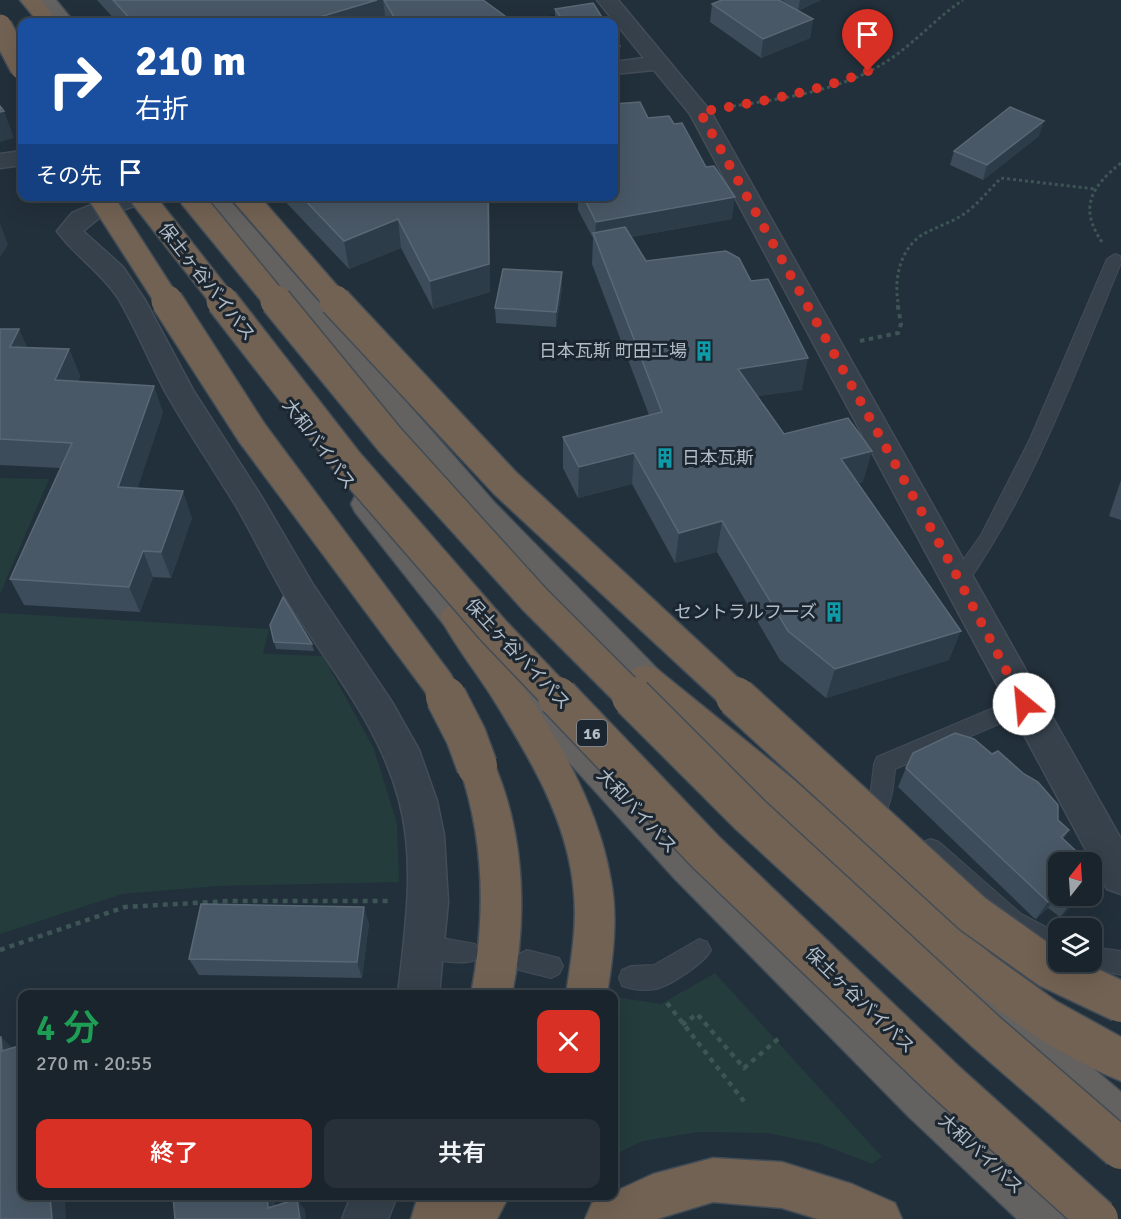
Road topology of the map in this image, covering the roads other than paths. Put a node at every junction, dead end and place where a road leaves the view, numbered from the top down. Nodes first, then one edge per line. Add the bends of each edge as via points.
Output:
1 (607, 0) edge
2 (40, 8) edge
3 (0, 16) edge
4 (57, 18) edge
5 (0, 26) edge
6 (0, 35) edge
7 (18, 40) edge
8 (18, 59) edge
9 (18, 60) edge
10 (660, 63) junction
11 (618, 68) edge
12 (18, 159) edge
13 (0, 161) edge
14 (103, 201) edge
15 (125, 201) edge
16 (139, 201) edge
17 (139, 201) edge
18 (194, 201) edge
19 (216, 201) edge
20 (248, 201) edge
21 (1115, 259) road end
22 (959, 580) junction
23 (457, 617) junction
24 (645, 679) junction
25 (1024, 704) junction
26 (880, 803) junction
27 (855, 825) dead end
28 (1121, 876) edge
29 (1048, 941) edge
30 (425, 946) junction
31 (699, 950) dead end
32 (467, 952) dead end
33 (1102, 960) edge
34 (527, 962) dead end
35 (1121, 963) edge
36 (551, 966) dead end
37 (631, 978) dead end
38 (420, 990) edge
39 (492, 990) edge
40 (587, 990) edge
41 (1121, 1002) edge
42 (1121, 1060) edge
43 (1121, 1120) edge
44 (1121, 1149) edge
45 (372, 1200) edge
46 (440, 1200) edge
47 (483, 1200) edge
48 (867, 1215) edge
49 (365, 1219) edge
50 (434, 1219) edge
51 (470, 1219) edge
52 (608, 1219) edge
53 (1051, 1219) edge
54 (1098, 1219) edge

1 - 10 street
2 - 4 highway
3 - 7 highway
5 - 8 highway, bridge
6 - 9 highway
10 - 11 street
10 - 22 street via 700,112
12 - 13 street
14 - 39 highway, bridge via 252,433 438,683 466,736 491,811 498,863 500,914
15 - 30 street via 77,220 70,231 114,273 132,300 180,392 300,592 396,741 418,801 425,835
16 - 23 highway, 大和バイパス / 16 via 349,484
17 - 54 highway, 保土ヶ谷バイパス / 16, bridge via 348,463 494,631 706,852 944,1080
18 - 44 highway, bridge via 390,440 535,600 750,815 986,1032
19 - 24 highway via 484,511
20 - 41 highway, bridge via 428,404 558,534 973,914 1048,968
21 - 22 lane via 1039,439 988,539
22 - 25 street
23 - 40 highway via 523,717 580,831 592,881 594,937
23 - 53 highway, 大和バイパス / 16 via 697,874 924,1102
24 - 42 highway via 780,790 977,968 1041,1016
24 - 43 highway via 784,818 998,1014
25 - 26 lane via 885,764
25 - 28 street
26 - 27 lane
26 - 29 lane via 1013,922
30 - 32 lane
30 - 38 street
31 - 37 lane via 657,977
33 - 35 lane
34 - 36 lane
45 - 49 street
46 - 50 highway
47 - 51 highway
48 - 52 highway via 782,1185 713,1180 653,1197

